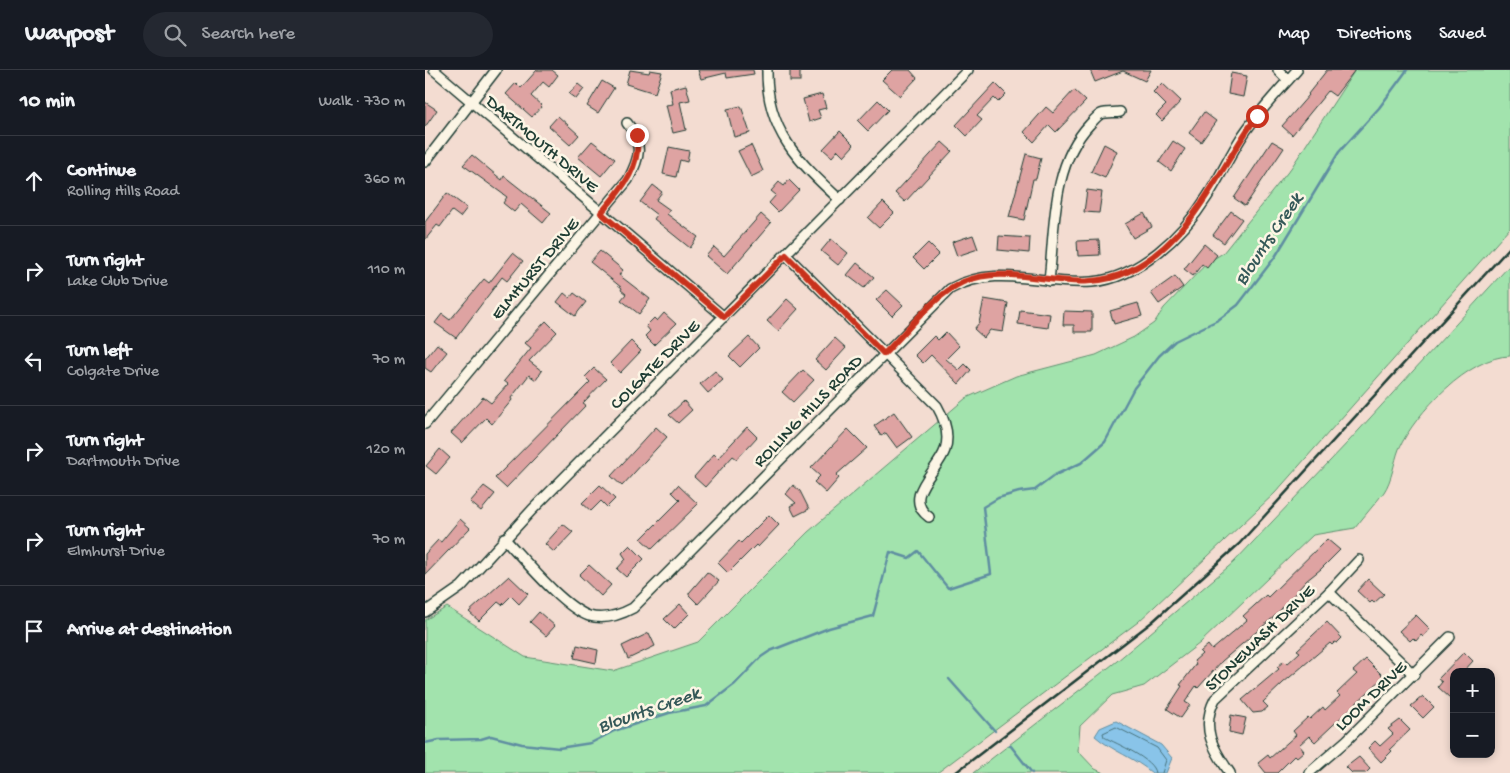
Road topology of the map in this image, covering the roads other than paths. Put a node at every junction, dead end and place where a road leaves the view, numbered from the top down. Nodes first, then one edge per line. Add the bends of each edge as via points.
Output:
1 (434, 70) edge
2 (496, 70) edge
3 (767, 70) edge
4 (968, 70) edge
5 (1278, 70) edge
6 (1297, 70) edge
7 (1288, 80) junction
8 (471, 103) junction
9 (1121, 112) dead end
10 (627, 123) dead end
11 (425, 162) edge
12 (840, 200) junction
13 (601, 213) junction
14 (786, 255) junction
15 (1049, 281) junction
16 (724, 317) junction
17 (884, 354) junction
18 (425, 424) edge
19 (929, 517) dead end
20 (504, 538) junction
21 (1359, 560) dead end
22 (1329, 592) junction
23 (425, 612) edge
24 (1450, 637) dead end
25 (1414, 675) junction
26 (1229, 773) edge
27 (1309, 773) edge

1 - 8 street, DARTMOUTH DRIVE
2 - 8 street
3 - 12 street via 771,107 784,139 807,169
4 - 12 street, COLGATE DRIVE
5 - 7 street
6 - 7 street, ROLLING HILLS ROAD
7 - 15 street, ROLLING HILLS ROAD via 1242,137 1201,205 1163,247 1119,276 1092,282
8 - 11 street
8 - 13 street, DARTMOUTH DRIVE
9 - 15 street via 1101,114 1076,142 1068,158 1059,187
10 - 13 street, ELMHURST DRIVE via 637,135 637,159 628,180
12 - 14 street, COLGATE DRIVE
13 - 16 street, DARTMOUTH DRIVE
13 - 18 street, ELMHURST DRIVE
14 - 16 street, COLGATE DRIVE
14 - 17 street
15 - 17 street, ROLLING HILLS ROAD via 1000,275 963,282 941,296
16 - 20 street, COLGATE DRIVE
17 - 19 street via 937,406 945,424 944,452 919,493 920,507
17 - 20 street, ROLLING HILLS ROAD via 641,602 625,613 601,618 582,613
20 - 23 street, COLGATE DRIVE via 461,587
21 - 22 street, STONEWASH DRIVE
22 - 25 street
22 - 26 street, STONEWASH DRIVE via 1215,699 1208,718 1209,739
24 - 25 street, LOOM DRIVE
25 - 27 street, LOOM DRIVE

